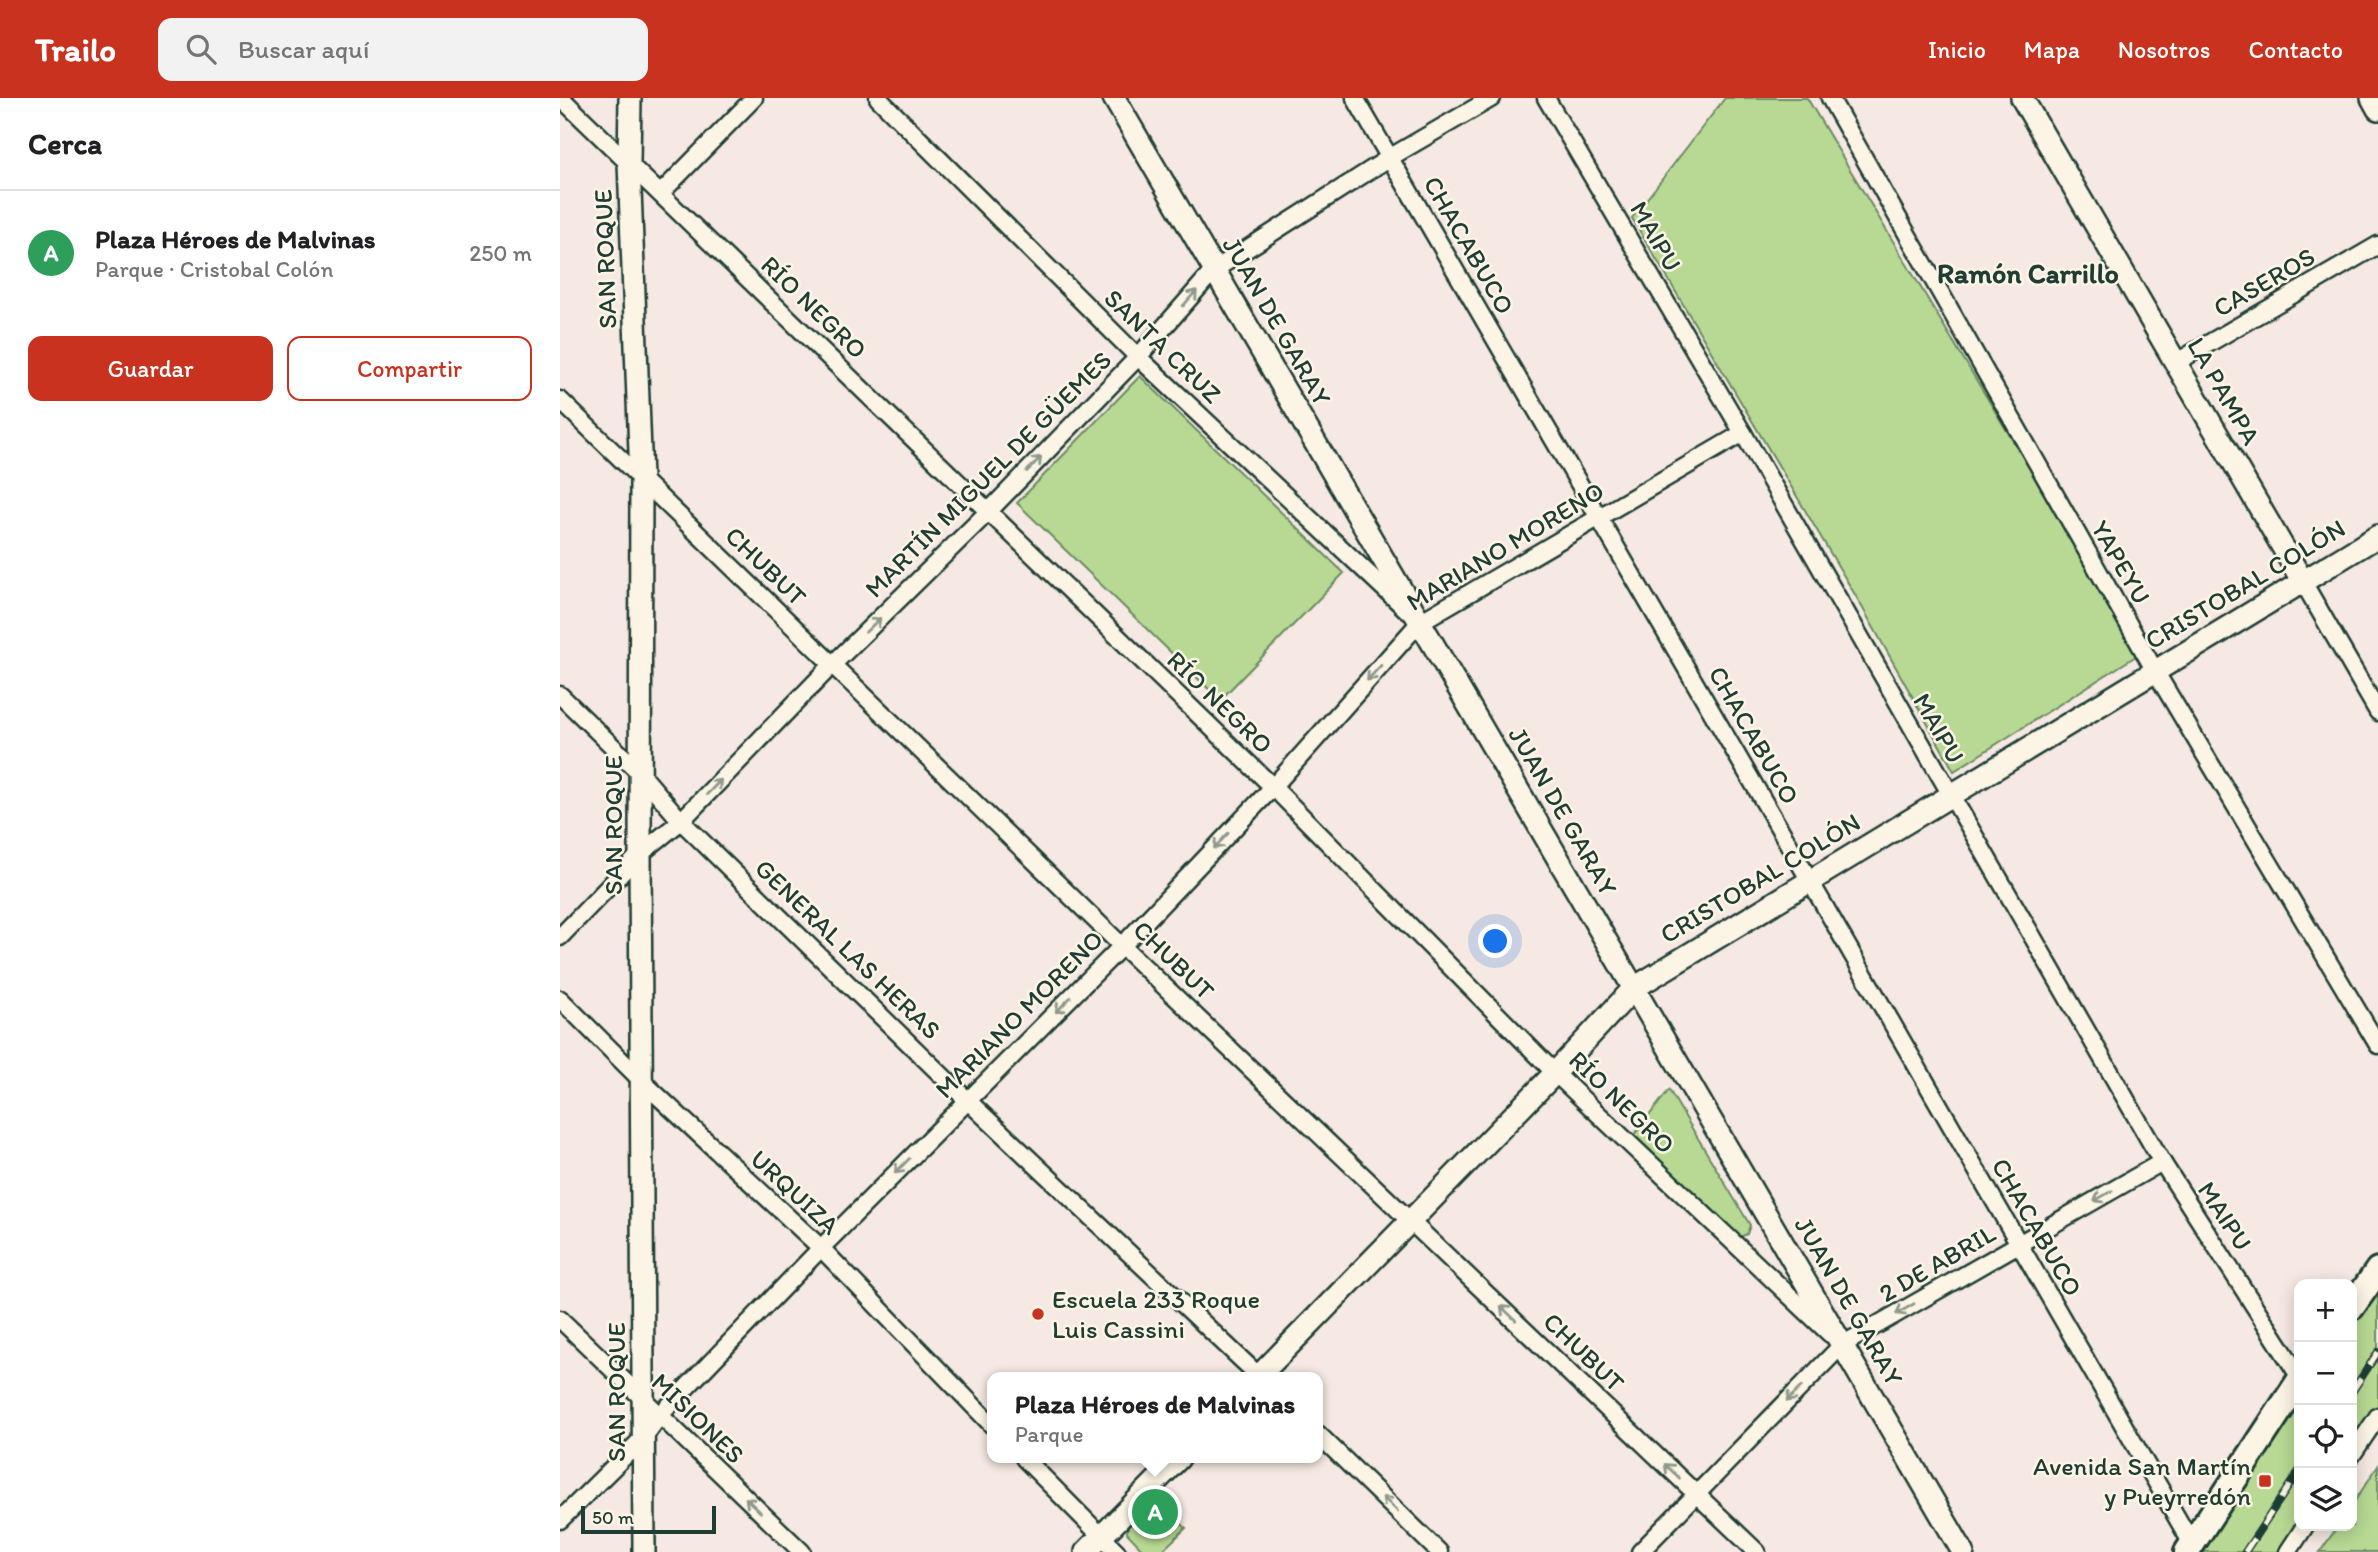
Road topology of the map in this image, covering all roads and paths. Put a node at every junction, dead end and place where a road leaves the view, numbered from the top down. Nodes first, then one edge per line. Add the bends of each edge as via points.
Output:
1 (561, 98) edge
2 (630, 98) edge
3 (754, 98) edge
4 (878, 98) edge
5 (1114, 98) edge
6 (1355, 98) edge
7 (1492, 98) edge
8 (1546, 98) edge
9 (1830, 98) edge
10 (2022, 98) edge
11 (2371, 98) edge
12 (2378, 109) edge
13 (1390, 158) junction
14 (629, 163) junction
15 (661, 193) junction
16 (2378, 245) edge
17 (1214, 270) junction
18 (1138, 357) junction
19 (2175, 363) junction
20 (560, 400) edge
21 (1743, 433) junction
22 (641, 478) junction
23 (988, 512) junction
24 (1599, 517) junction
25 (2378, 536) edge
26 (2303, 582) junction
27 (1420, 622) junction
28 (832, 665) junction
29 (2155, 671) junction
30 (560, 695) edge
31 (2378, 712) edge
32 (641, 774) junction
33 (1273, 787) junction
34 (1950, 796) junction
35 (681, 821) junction
36 (640, 854) junction
37 (1810, 881) junction
38 (560, 937) edge
39 (1122, 946) junction
40 (1634, 988) junction
41 (560, 999) edge
42 (2378, 1045) edge
43 (1555, 1073) junction
44 (643, 1082) junction
45 (967, 1100) junction
46 (2162, 1162) junction
47 (1412, 1220) junction
48 (2018, 1244) junction
49 (821, 1248) junction
50 (2378, 1270) edge
51 (2357, 1300) edge
52 (560, 1319) edge
53 (1842, 1345) junction
54 (2294, 1370) edge
55 (1254, 1372) edge
56 (1264, 1372) edge
57 (2294, 1386) edge
58 (644, 1400) junction
59 (660, 1415) junction
60 (2378, 1416) edge
61 (987, 1420) edge
62 (644, 1437) junction
63 (1323, 1439) edge
64 (2357, 1448) edge
65 (1028, 1463) edge
66 (1174, 1463) edge
67 (1696, 1494) junction
68 (560, 1520) edge
69 (2302, 1531) edge
70 (1094, 1544) edge
71 (2190, 1548) edge
72 (644, 1552) edge
73 (802, 1552) edge
74 (1117, 1552) edge
75 (1439, 1552) edge
76 (1640, 1552) edge
77 (1757, 1552) edge
78 (1963, 1552) edge
79 (2288, 1552) edge

1 - 14 street, RÍO NEGRO
2 - 14 street, SAN ROQUE
3 - 15 street
4 - 18 street, SANTA CRUZ
5 - 17 street, JUAN DE GARAY
6 - 13 street, CHACABUCO
7 - 13 street, MARTÍN MIGUEL DE GÜEMES
8 - 21 street, MAIPU
9 - 29 street, YAPEYU
10 - 19 street, LA PAMPA
11 - 12 street
13 - 17 street, MARTÍN MIGUEL DE GÜEMES
13 - 24 street, CHACABUCO
14 - 15 street, RÍO NEGRO
14 - 22 street, SAN ROQUE
15 - 23 street, RÍO NEGRO
16 - 19 street, CASEROS
18 -> 17 street, MARTÍN MIGUEL DE GÜEMES
17 - 27 street, JUAN DE GARAY
23 -> 18 street, MARTÍN MIGUEL DE GÜEMES
18 - 27 street, SANTA CRUZ
19 - 26 street, LA PAMPA
20 - 22 street, CHUBUT
21 - 24 street, MARIANO MORENO
21 - 34 street, MAIPU
22 - 28 street, CHUBUT
22 - 32 street, SAN ROQUE
28 -> 23 street, MARTÍN MIGUEL DE GÜEMES
23 - 33 street, RÍO NEGRO
24 - 27 street, MARIANO MORENO
24 - 37 street, CHACABUCO
25 - 26 street, CRISTOBAL COLÓN
26 - 29 street, CRISTOBAL COLÓN
26 - 31 street, LA PAMPA
27 -> 33 street, MARIANO MORENO
27 - 40 street, JUAN DE GARAY
35 -> 28 street, MARTÍN MIGUEL DE GÜEMES
28 - 39 street, CHUBUT
29 - 34 street, CRISTOBAL COLÓN
29 - 42 street, YAPEYU
30 - 32 street, GENERAL LAS HERAS
32 - 35 street, GENERAL LAS HERAS
32 - 36 street, SAN ROQUE
33 -> 39 street, MARIANO MORENO
33 - 43 street, RÍO NEGRO
34 - 37 street, CRISTOBAL COLÓN
34 - 46 street, MAIPU
35 - 36 street, MARTÍN MIGUEL DE GÜEMES
35 - 45 street, GENERAL LAS HERAS
36 - 38 street, MARTÍN MIGUEL DE GÜEMES
36 - 44 street, SAN ROQUE
37 - 40 street, CRISTOBAL COLÓN
37 - 48 street, CHACABUCO
39 -> 45 street, MARIANO MORENO
39 - 47 street, CHUBUT
40 - 43 street, CRISTOBAL COLÓN
40 - 53 street, JUAN DE GARAY
41 - 44 street, URQUIZA
43 - 47 street, CRISTOBAL COLÓN
43 - 53 street, RÍO NEGRO
44 - 49 street, URQUIZA
44 - 58 street, SAN ROQUE
45 -> 49 street, MARIANO MORENO
45 - 55 street, GENERAL LAS HERAS
46 -> 48 street, 2 DE ABRIL
46 - 54 street, MAIPU
47 - 56 street, CRISTOBAL COLÓN
67 -> 47 street, CHUBUT
48 -> 53 street, 2 DE ABRIL
48 - 71 street, CHACABUCO
49 - 59 street, MARIANO MORENO
49 - 61 street, URQUIZA
50 - 51 main road
52 - 58 street, MISIONES
53 -> 67 street, 2 DE ABRIL
53 - 78 street, JUAN DE GARAY
57 - 71 main road
58 - 59 street, MISIONES
58 - 62 street, SAN ROQUE
59 - 62 street, MARIANO MORENO
73 -> 59 street, MISIONES
60 - 64 street
62 - 68 street, MARIANO MORENO
62 - 72 street, SAN ROQUE
75 -> 63 street
65 - 70 street
66 - 70 street
67 - 76 street, 2 DE ABRIL
67 - 77 street, CHUBUT
69 - 79 street
70 - 74 street

